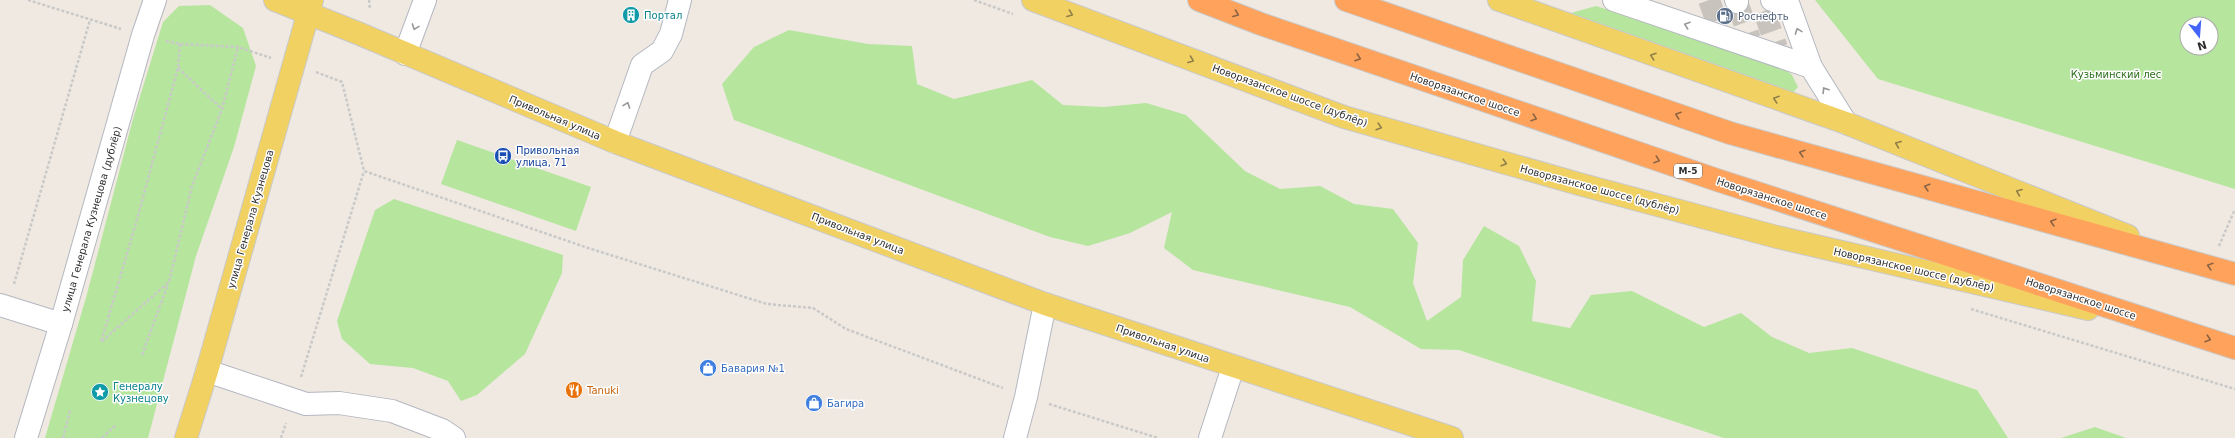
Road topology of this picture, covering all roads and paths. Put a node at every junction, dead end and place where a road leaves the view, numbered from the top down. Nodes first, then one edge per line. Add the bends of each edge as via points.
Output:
1 (155, 0) edge
2 (275, 0) edge
3 (369, 0) edge
4 (425, 0) edge
5 (680, 0) edge
6 (1033, 0) edge
7 (1199, 0) edge
8 (1346, 0) edge
9 (1614, 0) edge
10 (1514, 2) edge
11 (1765, 4) edge
12 (310, 6) edge
13 (370, 9) dead end
14 (90, 20) dead end
15 (180, 44) dead end
16 (238, 47) dead end
17 (405, 54) junction
18 (293, 64) junction
19 (1811, 67) junction
20 (178, 68) junction
21 (222, 109) junction
22 (1846, 123) junction
23 (615, 142) junction
24 (364, 171) junction
25 (2235, 210) edge
26 (2185, 259) junction
27 (2210, 266) junction
28 (2235, 274) edge
29 (169, 282) junction
30 (1045, 304) junction
31 (4, 306) edge
32 (62, 324) junction
33 (2181, 331) junction
34 (2235, 348) edge
35 (142, 355) dead end
36 (1232, 367) junction
37 (207, 371) junction
38 (1026, 397) junction
39 (294, 400) junction
40 (70, 411) dead end
41 (116, 425) dead end
42 (26, 438) edge
43 (63, 438) edge
44 (102, 438) edge
45 (186, 438) edge
46 (282, 438) edge
47 (454, 438) edge
48 (1015, 438) edge
49 (1158, 438) edge
50 (1210, 438) edge
51 (1452, 438) edge

1 - 32 street, улица Генерала Кузнецова (дублёр)
2 - 12 main road, Привольная улица
3 - 13 path
4 -> 17 street
23 -> 5 street via 642,65 662,51 671,34
6 -> 33 main road, Новорязанское шоссе (дублёр) via 1344,117 1571,182 1777,237
7 -> 33 highway, Новорязанское шоссе / М-5 via 1261,24 1717,180
26 -> 8 highway via 1730,132
19 -> 9 street via 1778,52 1720,32
22 -> 10 main road
19 -> 11 street via 1789,6
12 - 17 main road, Привольная улица
12 - 18 main road, улица Генерала Кузнецова
14 - 31 path
15 - 20 path
16 - 21 path
17 - 23 main road, Привольная улица
18 - 24 path via 342,82
18 - 37 main road, улица Генерала Кузнецова
22 -> 19 street
20 - 21 path
20 - 29 path via 101,342
21 - 29 path via 192,186
26 -> 22 main road
23 - 30 main road, Привольная улица
24 - 38 path via 588,248 767,304 813,308 846,329
24 - 39 path
25 - 27 path
27 -> 26 highway
27 - 28 highway
29 - 35 path
30 - 36 main road, Привольная улица
30 - 38 street
31 - 32 street
32 - 42 street, улица Генерала Кузнецова (дублёр)
33 -> 34 highway, Новорязанское шоссе / М-5
36 - 50 street
36 - 51 main road, Привольная улица
37 - 39 street
37 - 45 main road, улица Генерала Кузнецова
38 - 48 street
38 - 49 path
39 - 46 path
39 - 47 street via 306,404 339,403 392,411 442,430
40 - 43 path
41 - 44 path

